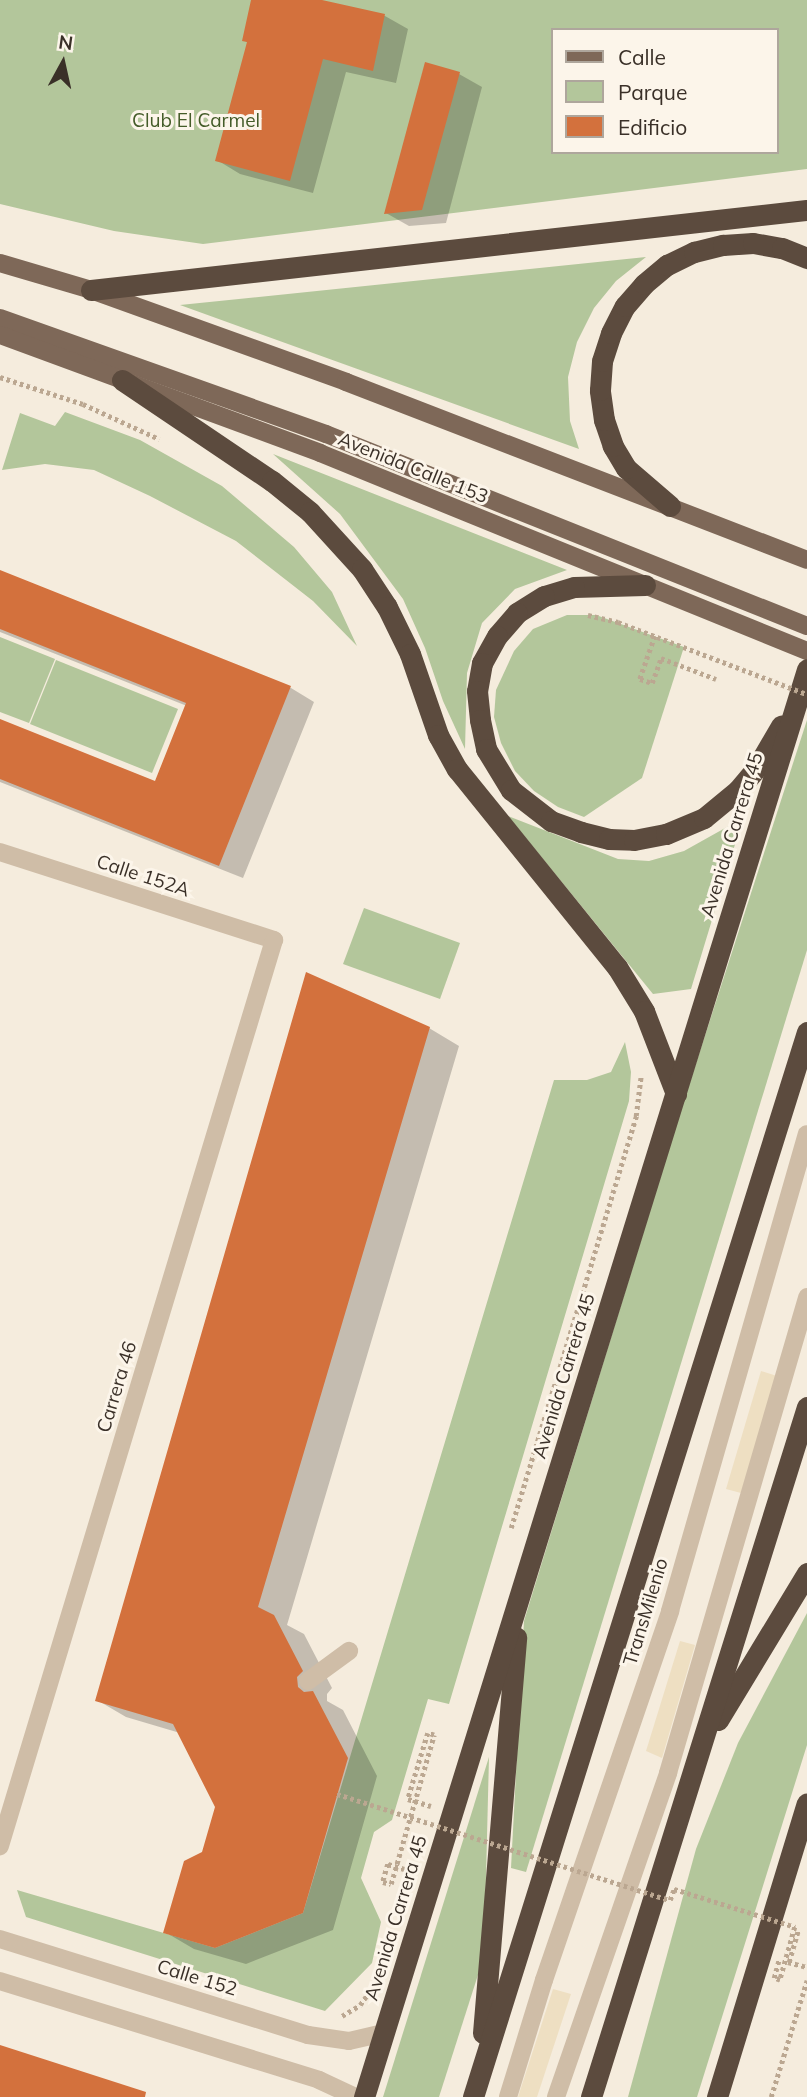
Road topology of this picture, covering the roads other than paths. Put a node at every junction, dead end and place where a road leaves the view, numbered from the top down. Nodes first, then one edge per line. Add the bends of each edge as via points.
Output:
1 (807, 210) edge
2 (807, 258) edge
3 (0, 263) edge
4 (91, 290) junction
5 (0, 318) edge
6 (0, 335) edge
7 (122, 380) junction
8 (670, 506) junction
9 (807, 560) edge
10 (645, 585) junction
11 (807, 626) edge
12 (807, 651) edge
13 (805, 682) edge
14 (0, 852) edge
15 (274, 940) joint
16 (807, 1032) edge
17 (676, 1094) junction
18 (807, 1134) edge
19 (807, 1297) edge
20 (807, 1407) edge
21 (807, 1573) edge
22 (519, 1596) junction
23 (349, 1651) dead end
24 (308, 1681) dead end
25 (700, 1748) junction
26 (807, 1803) edge
27 (0, 1846) edge
28 (0, 1939) edge
29 (0, 1981) edge
30 (383, 2033) junction
31 (475, 2088) edge
32 (355, 2097) edge
33 (363, 2097) edge
34 (508, 2097) edge
35 (556, 2097) edge
36 (592, 2097) edge
37 (717, 2097) edge

1 - 4 highway
2 - 8 highway via 753,243 694,252 659,271 625,306 602,361 604,420 612,446 626,468
3 - 4 main road
4 - 8 main road
5 - 11 main road, Avenida Calle 153 via 326,434
6 - 7 main road, Avenida Calle 153
7 - 10 main road, Avenida Calle 153 via 320,453
7 - 17 highway via 272,481 310,512 362,569 410,654 438,735 457,769 624,978 648,1021
8 - 9 main road
10 - 12 main road, Avenida Calle 153
10 - 13 highway via 574,587 544,596 517,613 482,663 478,691 486,749 511,790 551,821 610,839 634,840 666,834 704,818 757,767
13 - 17 highway, Avenida Carrera 45
14 - 15 street, Calle 152A
15 - 27 street, Carrera 46
16 - 31 highway
17 - 22 highway, Avenida Carrera 45
18 - 34 street, TransMilenio via 670,1611
19 - 35 street via 668,1773
20 - 25 highway
21 - 25 highway
22 - 30 highway, Avenida Carrera 45
22 - 31 highway
23 - 24 street
25 - 36 highway
26 - 37 highway
28 - 30 street, Calle 152 via 308,2035 349,2041
29 - 32 street via 319,2080
30 - 33 highway, Avenida Carrera 45

